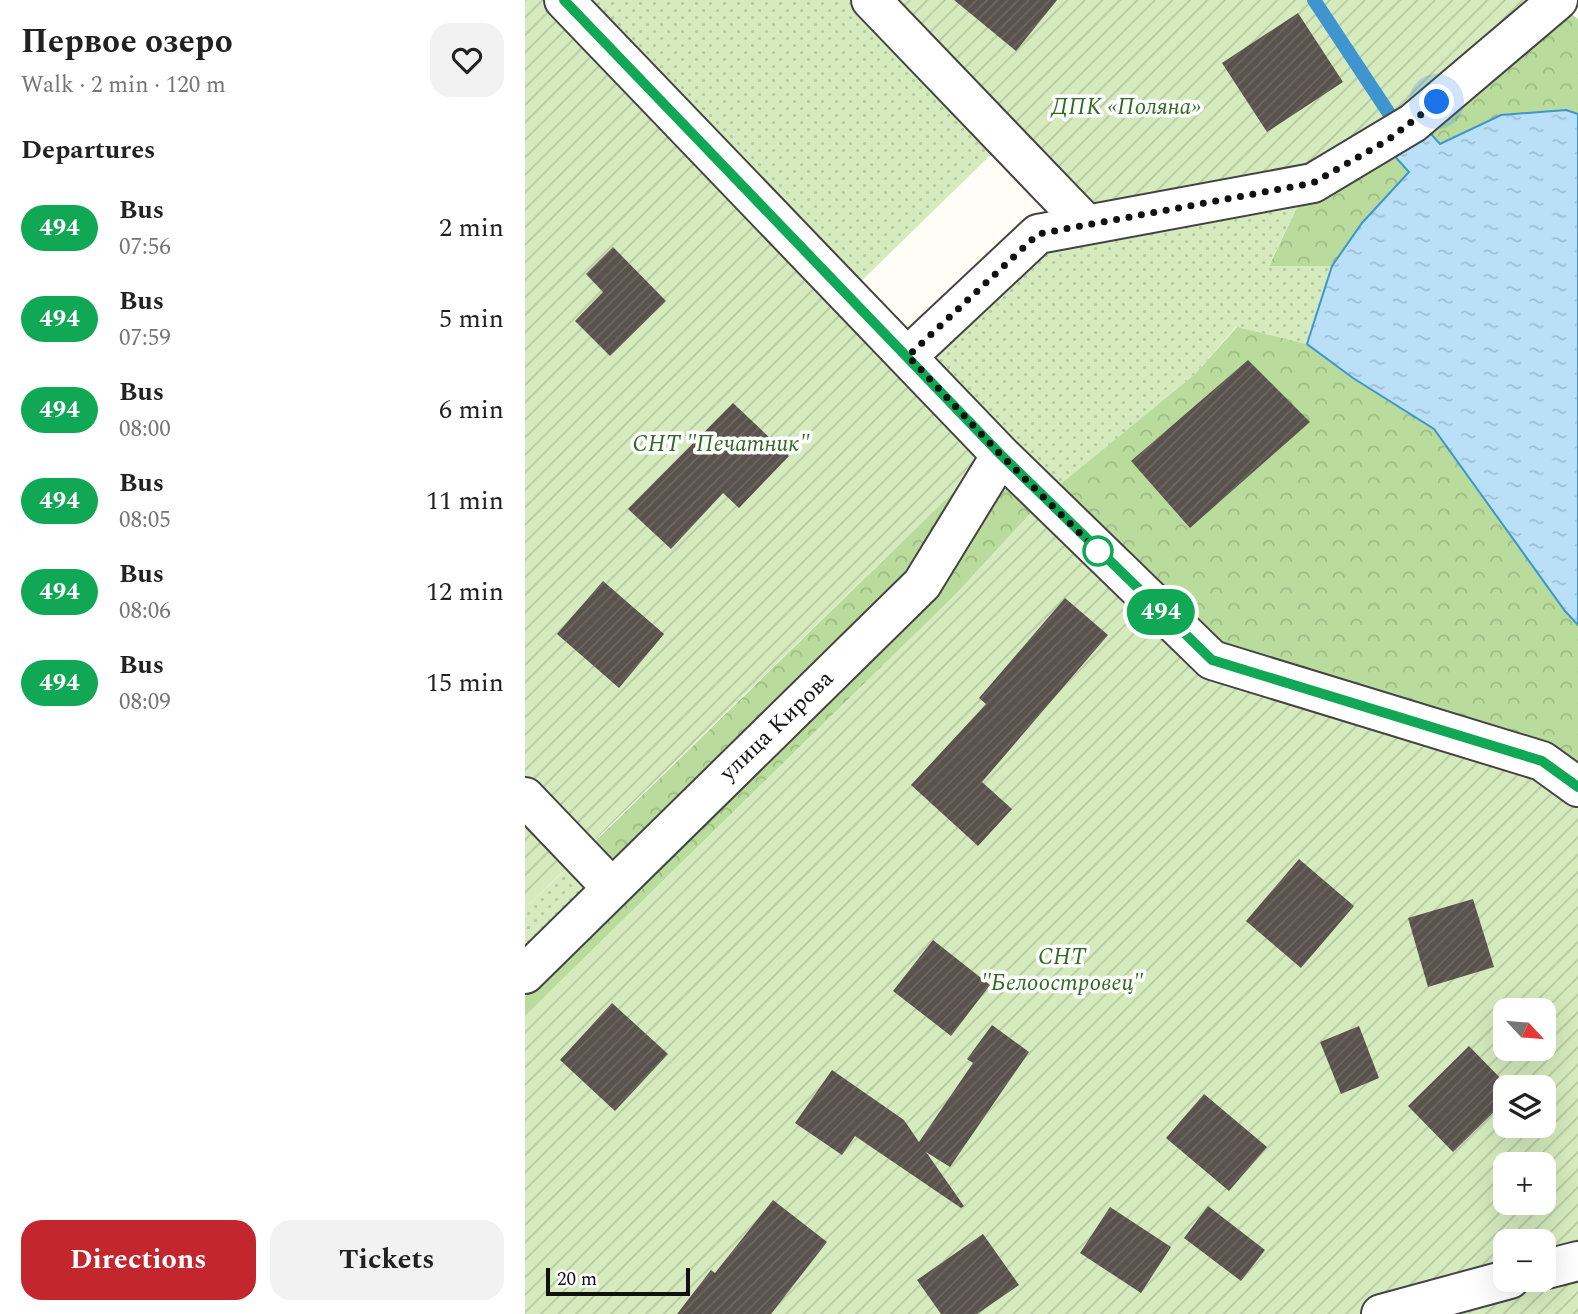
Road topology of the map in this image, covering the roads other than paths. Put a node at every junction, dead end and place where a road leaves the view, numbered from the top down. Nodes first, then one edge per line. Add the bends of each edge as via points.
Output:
1 (564, 0) edge
2 (871, 0) edge
3 (1558, 0) edge
4 (1086, 223) junction
5 (908, 356) junction
6 (1001, 455) junction
7 (1578, 787) edge
8 (525, 797) edge
9 (612, 888) junction
10 (525, 974) edge
11 (1578, 1261) edge
12 (1556, 1267) edge
13 (1493, 1284) edge
14 (1381, 1314) edge

1 - 5 street
2 - 4 street
3 - 4 street via 1401,132 1313,183
4 - 5 street via 1038,234
5 - 6 street
6 - 7 street via 1212,660 1542,761
6 - 9 street, улица Кирова via 922,584
8 - 9 street
9 - 10 street, улица Кирова
11 - 12 street
13 - 14 street

